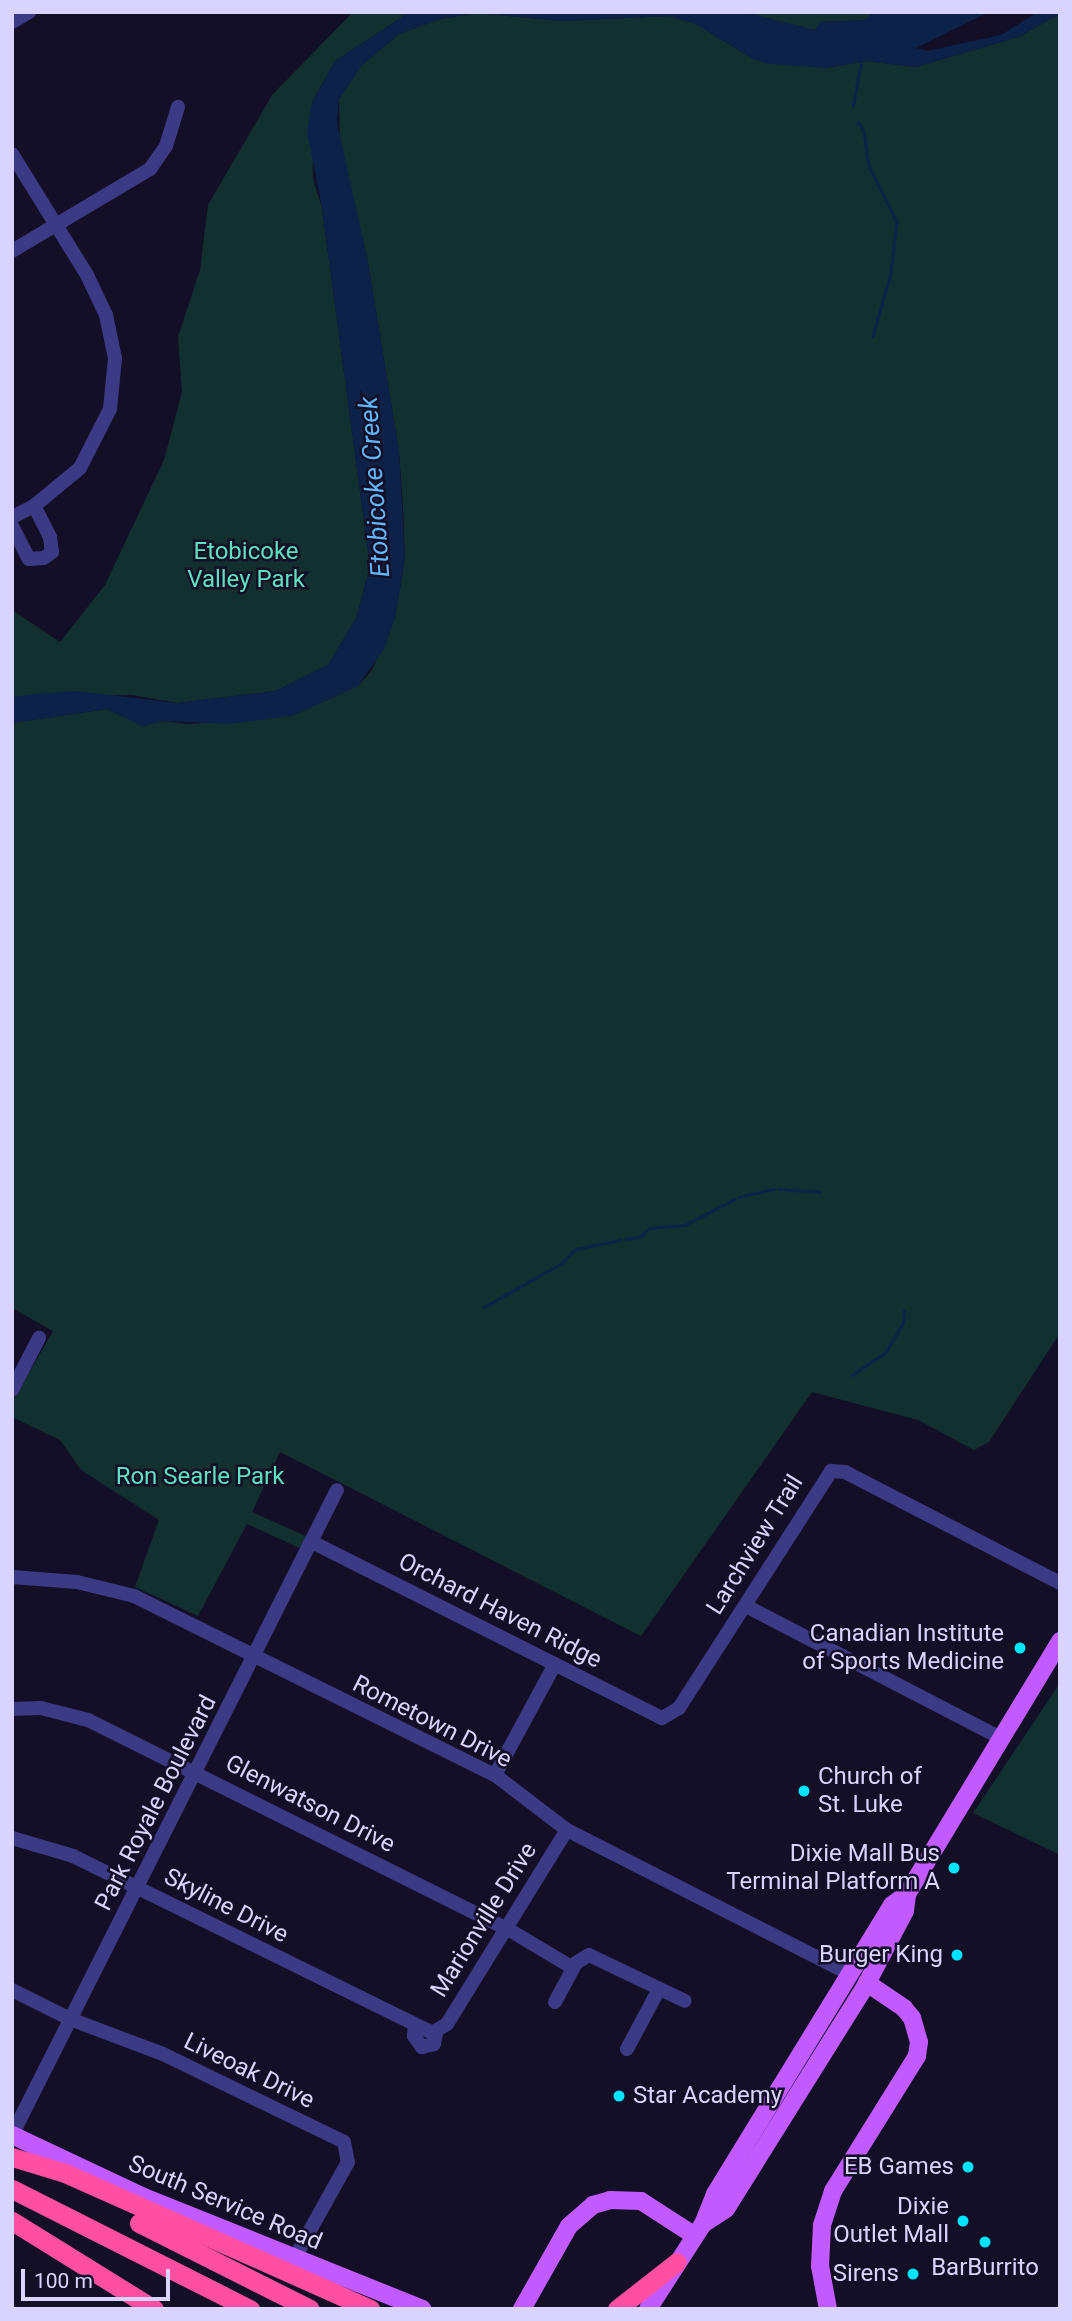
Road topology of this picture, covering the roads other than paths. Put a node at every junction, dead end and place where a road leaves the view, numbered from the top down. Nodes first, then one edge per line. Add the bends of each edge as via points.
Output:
1 (29, 12) edge
2 (12, 22) edge
3 (178, 107) dead end
4 (12, 154) edge
5 (54, 227) junction
6 (12, 251) edge
7 (34, 506) junction
8 (12, 517) edge
9 (12, 526) edge
10 (39, 1338) dead end
11 (13, 1386) edge
12 (337, 1490) dead end
13 (312, 1542) junction
14 (12, 1577) edge
15 (1060, 1583) edge
16 (746, 1606) junction
17 (1060, 1641) edge
18 (256, 1658) junction
19 (555, 1664) junction
20 (12, 1709) edge
21 (668, 1716) joint
22 (999, 1737) junction
23 (195, 1771) junction
24 (495, 1775) junction
25 (567, 1830) junction
26 (12, 1838) edge
27 (139, 1888) junction
28 (506, 1928) junction
29 (573, 1968) junction
30 (859, 1979) junction
31 (659, 1989) junction
32 (12, 1990) edge
33 (685, 2001) dead end
34 (555, 2002) dead end
35 (70, 2019) junction
36 (437, 2032) joint
37 (627, 2049) dead end
38 (12, 2135) edge
39 (12, 2159) edge
40 (12, 2189) edge
41 (12, 2221) edge
42 (699, 2230) junction
43 (294, 2259) junction
44 (677, 2262) junction
45 (154, 2309) edge
46 (250, 2309) edge
47 (310, 2309) edge
48 (370, 2309) edge
49 (422, 2309) edge
50 (522, 2309) edge
51 (617, 2309) edge
52 (648, 2309) edge
53 (828, 2309) edge

1 - 2 street
3 - 5 street via 166,146 150,169
4 - 5 street
5 - 6 street
5 - 7 street via 66,238 106,315 115,358 114,384 110,409 80,468
7 - 8 street
7 - 9 street via 50,537 52,552 29,559
10 - 11 street
12 - 13 street, Park Royale Boulevard
13 - 18 street, Park Royale Boulevard
13 - 19 street, Orchard Haven Ridge
14 - 18 street, Rometown Drive via 90,1584 134,1596
15 - 16 street, Larchview Trail via 837,1470 824,1476
16 - 21 street, Larchview Trail via 679,1708
16 - 22 street
17 - 22 main road
18 - 23 street, Park Royale Boulevard
18 - 24 street, Rometown Drive
19 - 21 street, Orchard Haven Ridge via 653,1715
19 - 24 street
20 - 23 street, Glenwatson Drive via 41,1707 88,1720
22 - 30 main road via 907,1894 892,1905
23 - 27 street, Park Royale Boulevard
23 - 28 street, Glenwatson Drive
24 - 25 street, Rometown Drive
25 - 28 street, Marionville Drive
25 - 30 street, Rometown Drive
26 - 27 street, Skyline Drive via 73,1856
27 - 35 street, Park Royale Boulevard
27 - 36 street, Skyline Drive via 415,2026
28 - 29 street, Glenwatson Drive
28 - 36 street, Marionville Drive
29 - 31 street via 583,1957 596,1956
29 - 34 street
30 - 42 main road via 726,2209
30 - 53 main road via 904,2008 919,2042 917,2056 833,2191 822,2225 820,2266
31 - 33 street
31 - 37 street
32 - 35 street, Liveoak Drive
35 - 38 street, Park Royale Boulevard
35 - 43 street, Liveoak Drive via 163,2054 344,2142 348,2162
38 - 43 main road, South Service Road via 144,2197
39 - 47 highway
39 - 48 highway via 65,2174
40 - 46 highway
41 - 45 highway
42 - 44 main road
42 - 50 main road via 641,2201 610,2200 593,2205 569,2227
43 - 49 main road, South Service Road
44 - 51 highway
44 - 52 main road

